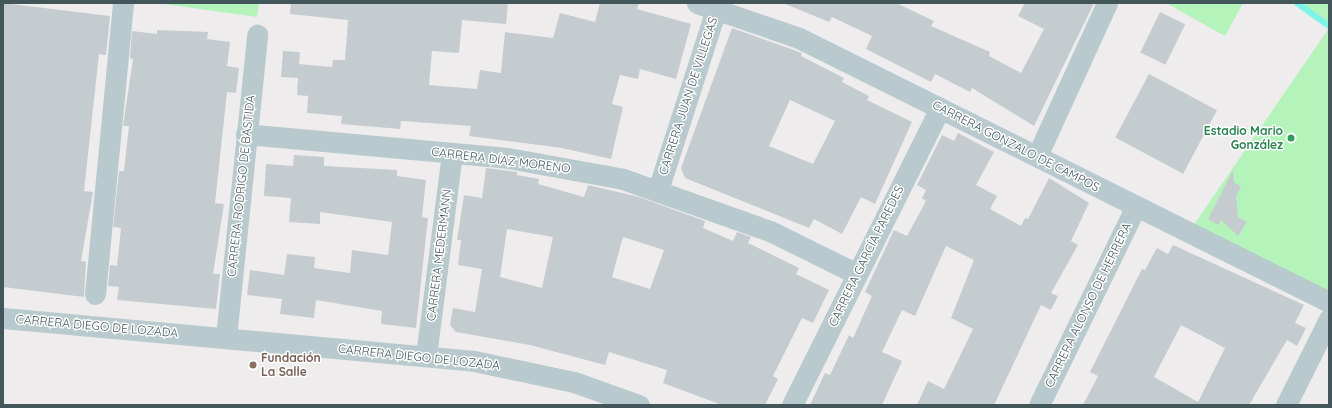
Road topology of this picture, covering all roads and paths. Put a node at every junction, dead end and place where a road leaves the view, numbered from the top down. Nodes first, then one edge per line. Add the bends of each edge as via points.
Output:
1 (123, 3) edge
2 (1106, 3) edge
3 (710, 5) edge
4 (257, 35) dead end
5 (940, 108) junction
6 (246, 134) junction
7 (452, 154) junction
8 (1037, 156) junction
9 (658, 190) junction
10 (1136, 206) junction
11 (857, 274) junction
12 (95, 294) dead end
13 (1329, 302) edge
14 (3, 318) edge
15 (1329, 319) edge
16 (226, 337) junction
17 (426, 356) junction
18 (639, 405) edge
19 (792, 405) edge
20 (1039, 405) edge
21 (1286, 405) edge

1 - 12 street
2 - 8 street
3 - 5 street, CARRERA GONZALO DE CAMPOS via 799,38
3 - 9 street, CARRERA JUAN DE VILLEGAS
4 - 6 street, CARRERA RODRIGO DE BASTIDA
5 - 8 street, CARRERA GONZALO DE CAMPOS
5 - 11 street, CARRERA GARCÍA PAREDES
6 - 7 street, CARRERA DÍAZ MORENO
6 - 16 street, CARRERA RODRIGO DE BASTIDA
7 - 9 street, CARRERA DÍAZ MORENO via 579,169
7 - 17 street, CARRERA MEDERMANN
8 - 10 street, CARRERA GONZALO DE CAMPOS
9 - 11 street, CARRERA DÍAZ MORENO via 770,231
10 - 13 street, CARRERA GONZALO DE CAMPOS
10 - 20 street, CARRERA ALONSO DE HERRERA
11 - 19 street, CARRERA GARCÍA PAREDES
14 - 16 street, CARRERA DIEGO DE LOZADA
15 - 21 street
16 - 17 street, CARRERA DIEGO DE LOZADA
17 - 18 street, CARRERA DIEGO DE LOZADA via 530,370

